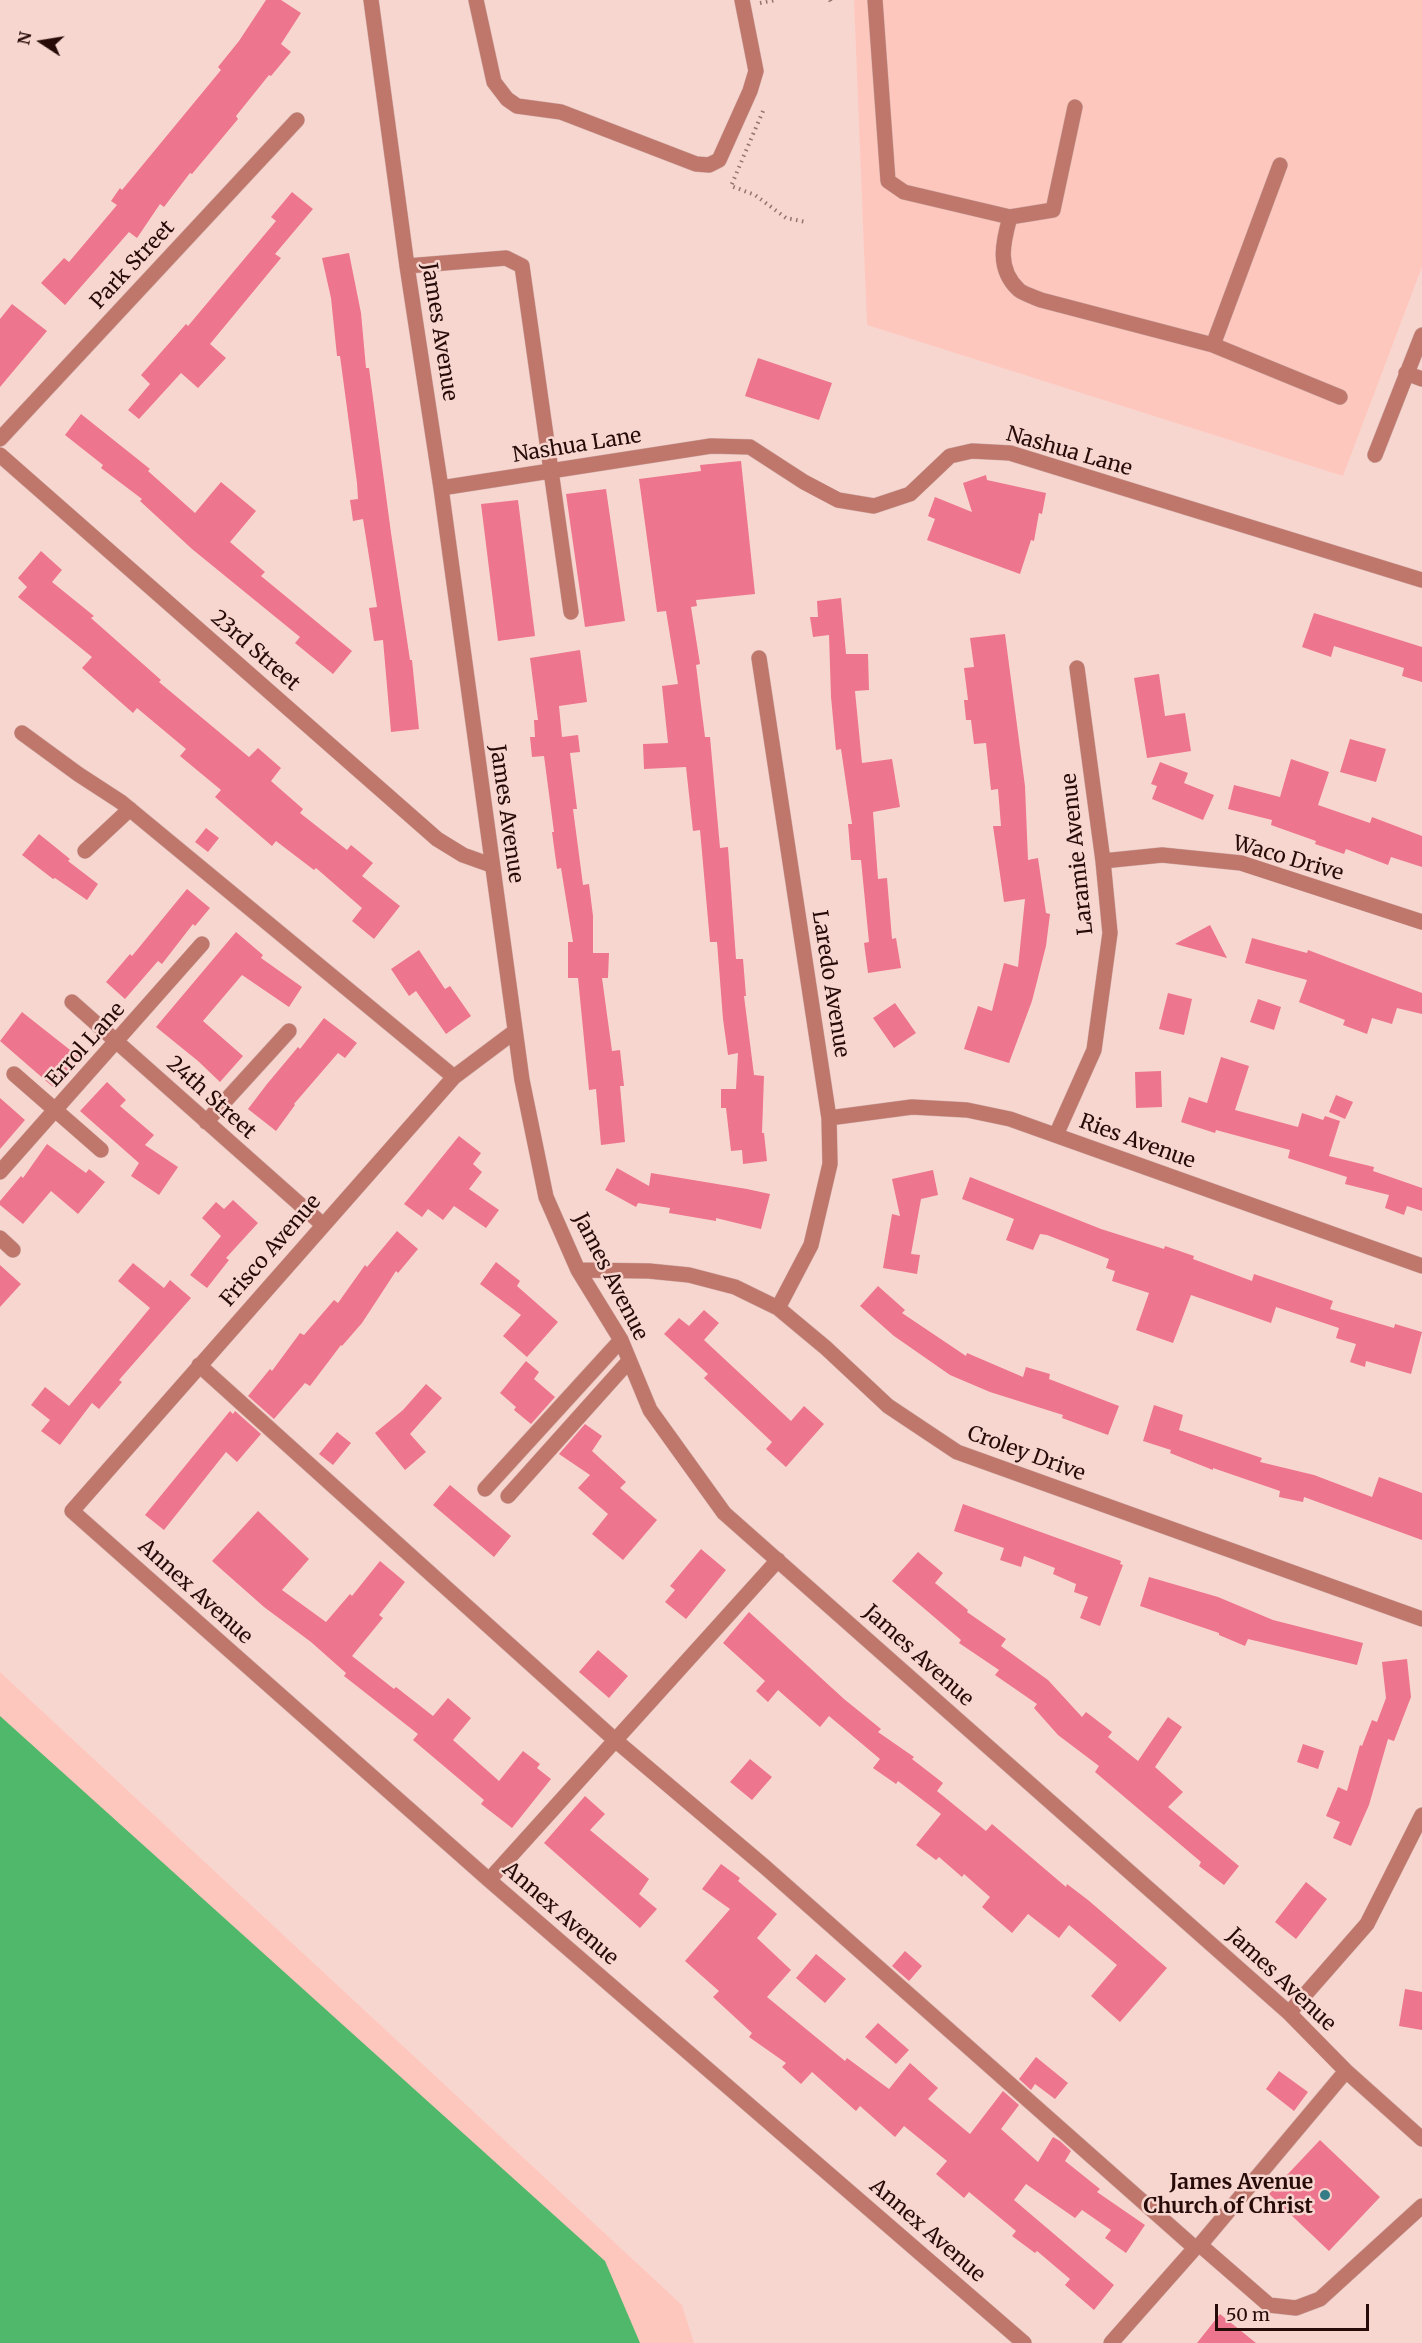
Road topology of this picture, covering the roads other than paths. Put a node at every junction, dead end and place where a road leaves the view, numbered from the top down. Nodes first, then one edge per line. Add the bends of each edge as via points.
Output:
1 (371, 0) edge
2 (476, 0) edge
3 (742, 0) edge
4 (875, 0) edge
5 (1075, 107) dead end
6 (297, 120) dead end
7 (1280, 165) dead end
8 (1010, 217) junction
9 (407, 266) junction
10 (1422, 335) edge
11 (1213, 345) junction
12 (1406, 373) junction
13 (1422, 379) edge
14 (1340, 397) dead end
15 (0, 439) edge
16 (0, 455) edge
17 (1375, 455) dead end
18 (549, 472) junction
19 (441, 488) junction
20 (1422, 580) edge
21 (571, 612) dead end
22 (759, 658) dead end
23 (1077, 668) dead end
24 (22, 733) dead end
25 (130, 809) junction
26 (85, 851) dead end
27 (1103, 861) junction
28 (491, 865) junction
29 (1422, 922) edge
30 (202, 944) dead end
31 (72, 1002) dead end
32 (289, 1030) dead end
33 (514, 1032) junction
34 (117, 1042) junction
35 (14, 1074) dead end
36 (454, 1077) junction
37 (56, 1110) junction
38 (829, 1118) junction
39 (206, 1122) junction
40 (1056, 1135) junction
41 (101, 1150) dead end
42 (0, 1172) edge
43 (322, 1224) junction
44 (0, 1238) edge
45 (13, 1250) dead end
46 (1422, 1266) edge
47 (578, 1270) junction
48 (778, 1308) junction
49 (621, 1340) junction
50 (629, 1361) junction
51 (199, 1365) junction
52 (485, 1489) dead end
53 (508, 1497) dead end
54 (72, 1511) joint
55 (777, 1560) junction
56 (1422, 1619) edge
57 (615, 1740) junction
58 (1422, 1815) edge
59 (489, 1880) junction
60 (1289, 2013) junction
61 (1346, 2071) junction
62 (1422, 2139) edge
63 (1422, 2206) edge
64 (1198, 2247) junction
65 (1024, 2343) edge
66 (1111, 2343) edge

1 - 9 street, James Avenue
2 - 3 street via 494,82 507,99 517,106 561,112 696,164 709,165 719,160 756,70
4 - 8 street via 888,181 904,192
5 - 8 street via 1053,210
6 - 15 street, Park Street
7 - 11 street
8 - 11 street via 1002,248 1006,272 1019,290 1041,300
9 - 18 street via 506,258 522,266
9 - 19 street, James Avenue
10 - 12 street
11 - 14 street
12 - 13 street
12 - 17 street
16 - 28 street, 23rd Street via 438,839 463,855
18 - 19 street, Nashua Lane
18 - 20 street, Nashua Lane via 711,446 750,447 838,500 874,506 910,494 950,456 972,451 1010,453
18 - 21 street
19 - 28 street, James Avenue
22 - 38 street, Laredo Avenue
23 - 27 street, Laramie Avenue
24 - 25 street
25 - 26 street
25 - 36 street
27 - 29 street, Waco Drive via 1162,855 1241,863
27 - 40 street, Laramie Avenue via 1110,933 1094,1050
28 - 33 street, James Avenue
30 - 34 street, Errol Lane
31 - 34 street, 24th Street
32 - 39 street
33 - 36 street, Frisco Avenue
33 - 47 street, James Avenue via 546,1197
34 - 37 street, Errol Lane
34 - 39 street, 24th Street
35 - 37 street
36 - 43 street, Frisco Avenue
37 - 41 street
37 - 42 street, Errol Lane
38 - 40 street, Ries Avenue via 912,1107 967,1110
38 - 48 street, Laredo Avenue via 830,1164 811,1245
39 - 43 street, 24th Street
40 - 46 street, Ries Avenue
43 - 51 street, Frisco Avenue
44 - 45 street
47 - 48 street, Croley Drive via 689,1275 735,1287
47 - 49 street, James Avenue
48 - 56 street, Croley Drive via 888,1406 957,1452
49 - 50 street, James Avenue
49 - 52 street
50 - 53 street
50 - 55 street, James Avenue via 650,1410 724,1513
51 - 54 street, Frisco Avenue
51 - 57 street
54 - 59 street, Annex Avenue
55 - 57 street
55 - 60 street, James Avenue
57 - 59 street
57 - 64 street
58 - 60 street via 1367,1924
59 - 65 street, Annex Avenue
60 - 61 street, James Avenue
61 - 62 street, James Avenue
61 - 64 street
63 - 64 street via 1320,2299 1296,2308 1269,2305
64 - 66 street

